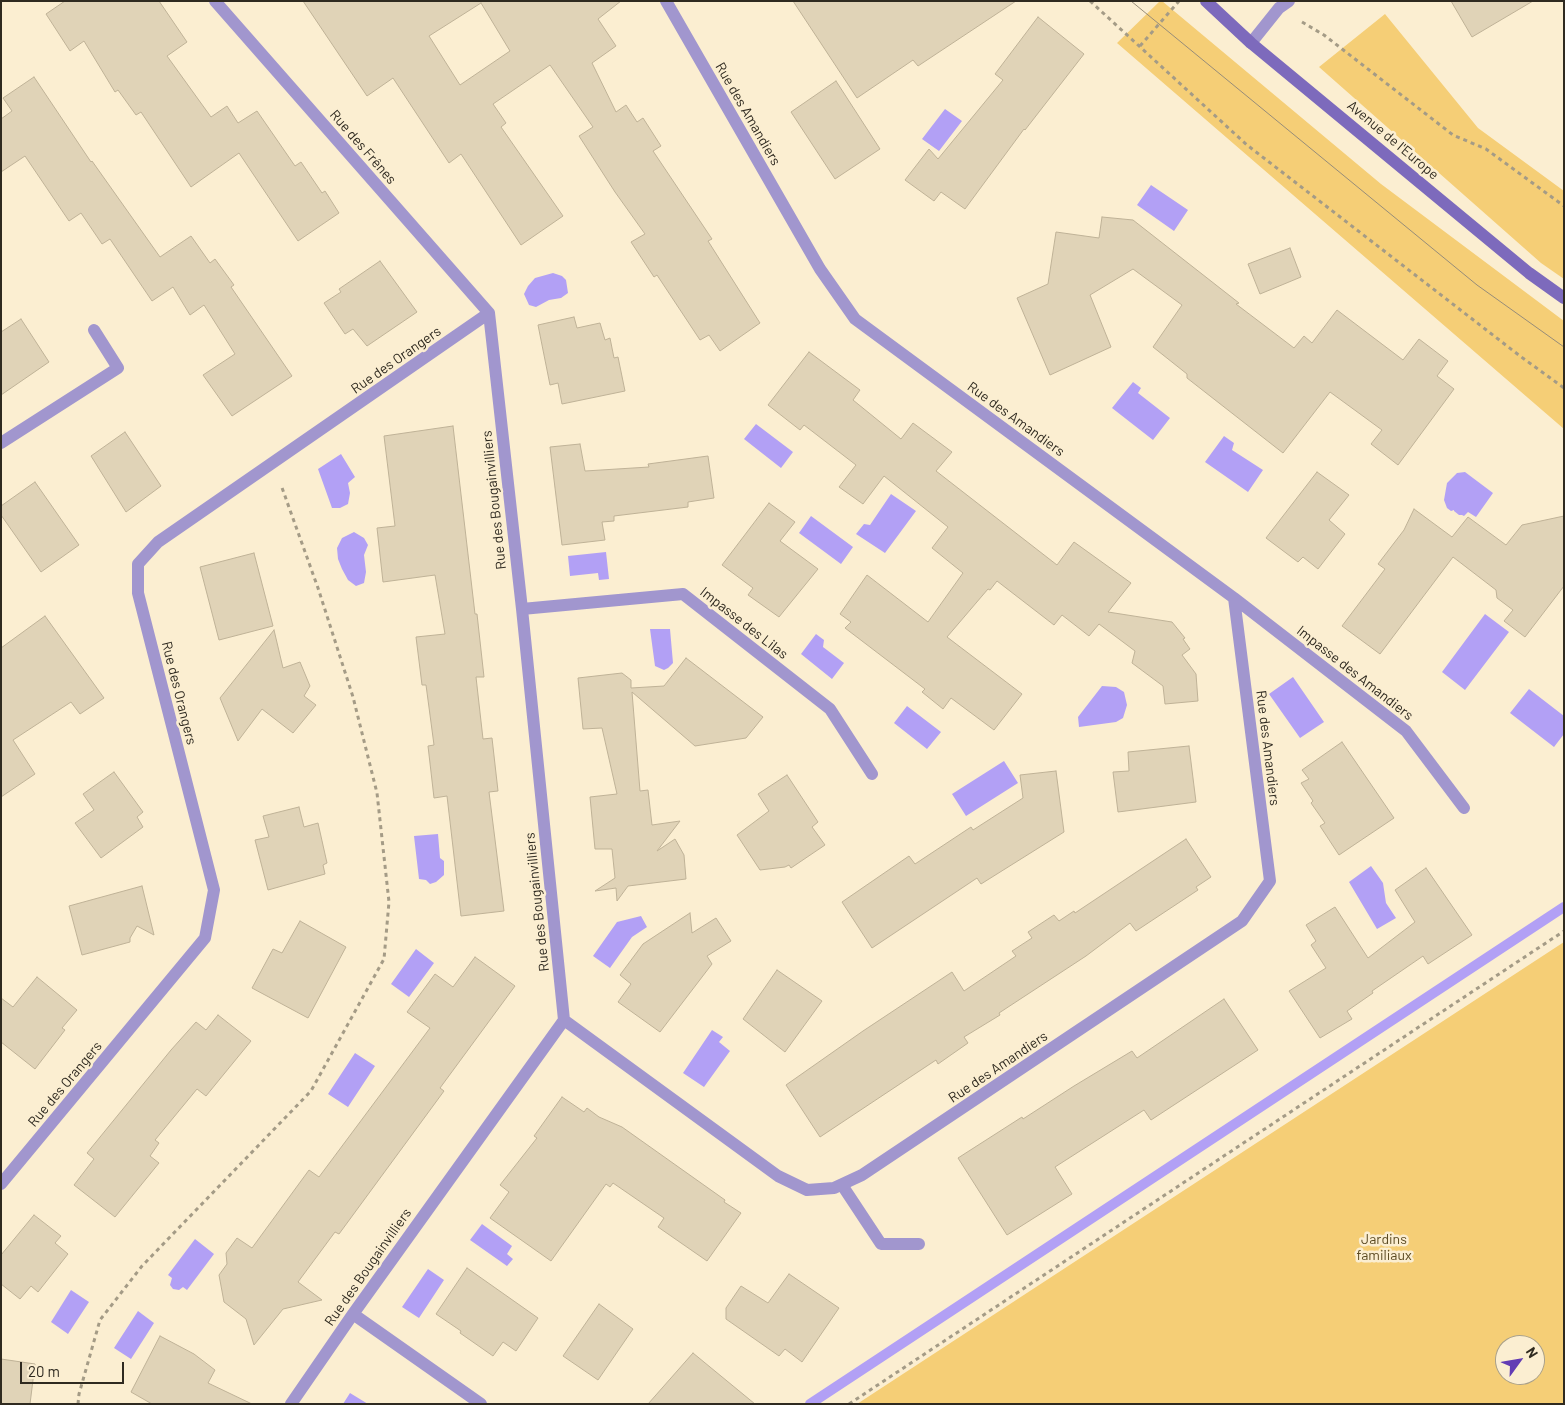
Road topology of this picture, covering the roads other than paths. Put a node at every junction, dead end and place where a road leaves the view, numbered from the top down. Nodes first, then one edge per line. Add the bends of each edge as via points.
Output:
1 (215, 1) edge
2 (666, 1) edge
3 (1206, 1) edge
4 (1284, 5) edge
5 (1251, 43) junction
6 (1564, 298) edge
7 (489, 313) junction
8 (94, 330) dead end
9 (1, 444) edge
10 (1234, 598) junction
11 (522, 609) junction
12 (872, 774) dead end
13 (1464, 808) dead end
14 (564, 1020) junction
15 (1, 1184) edge
16 (842, 1185) junction
17 (919, 1244) dead end
18 (353, 1314) junction
19 (291, 1404) edge
20 (481, 1404) edge

1 - 7 street, Rue des Frênes
2 - 10 street, Rue des Amandiers via 820,269 855,319
3 - 5 main road, Avenue de l'Europe
4 - 5 street
5 - 6 main road, Avenue de l'Europe
7 - 11 street, Rue des Bougainvilliers
7 - 15 street, Rue des Orangers via 158,542 138,564 138,593 214,890 205,938
8 - 9 street via 118,368
10 - 13 street, Impasse des Amandiers via 1406,731
10 - 16 street, Rue des Amandiers via 1270,881 1242,921 862,1176
11 - 12 street, Impasse des Lilas via 683,594 830,709
11 - 14 street, Rue des Bougainvilliers
14 - 16 street, Rue des Amandiers via 778,1176 807,1190
14 - 18 street, Rue des Bougainvilliers
16 - 17 street via 881,1244
18 - 19 street, Rue des Bougainvilliers
18 - 20 street

